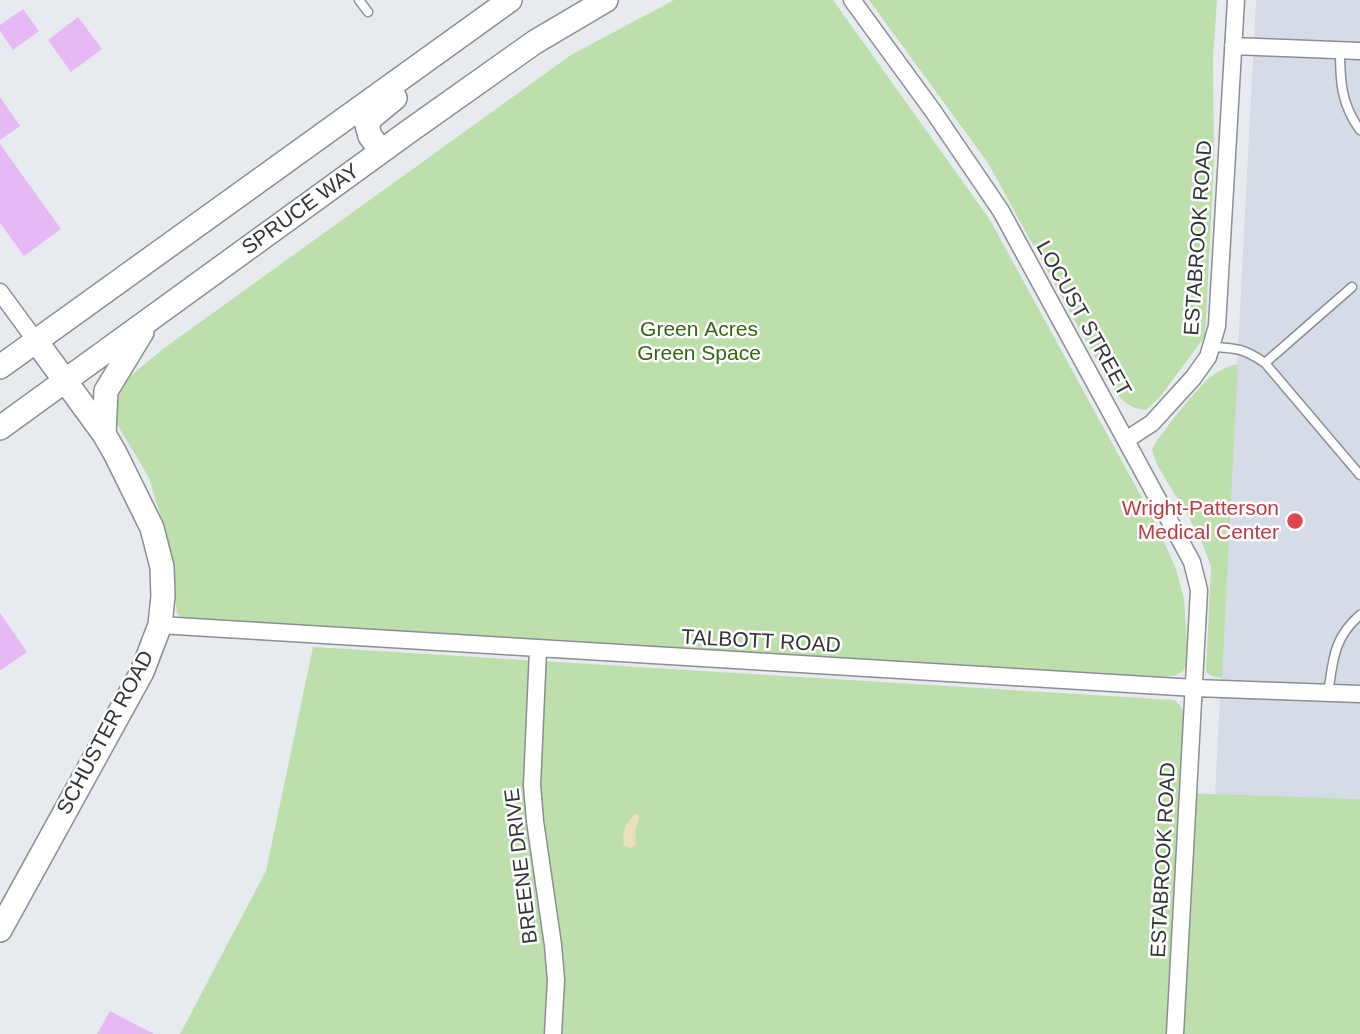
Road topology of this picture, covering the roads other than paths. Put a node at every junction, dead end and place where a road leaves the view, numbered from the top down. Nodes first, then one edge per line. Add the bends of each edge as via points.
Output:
1 (359, 0) edge
2 (510, 0) edge
3 (606, 0) edge
4 (852, 0) edge
5 (1236, 0) edge
6 (368, 12) dead end
7 (1233, 46) junction
8 (1340, 50) junction
9 (1360, 51) edge
10 (419, 64) junction
11 (1360, 130) edge
12 (381, 151) junction
13 (1352, 287) dead end
14 (0, 292) edge
15 (148, 321) junction
16 (36, 341) junction
17 (1213, 347) junction
18 (1265, 363) junction
19 (0, 367) edge
20 (65, 381) junction
21 (0, 428) edge
22 (104, 434) junction
23 (1126, 440) junction
24 (1360, 475) edge
25 (1360, 615) edge
26 (160, 625) junction
27 (538, 650) junction
28 (1195, 688) junction
29 (1328, 694) junction
30 (1360, 694) edge
31 (0, 930) edge
32 (553, 1034) edge
33 (1175, 1034) edge

1 - 6 lane
2 - 10 street
3 - 12 street, SPRUCE WAY via 535,42
4 - 23 street, LOCUST STREET via 1000,211
5 - 7 street, ESTABROOK ROAD
7 - 8 street
7 - 17 street, ESTABROOK ROAD
8 - 9 street
8 - 11 lane via 1342,96
10 - 12 street via 404,89 368,125
10 - 16 street
12 - 15 street, SPRUCE WAY
13 - 18 lane
14 - 16 street
15 - 20 street, SPRUCE WAY
15 - 22 street via 106,391
16 - 19 street
16 - 20 street, SCHUSTER ROAD
17 - 18 lane via 1237,348
17 - 23 street, ESTABROOK ROAD via 1193,378 1152,424
18 - 24 lane
20 - 21 street, SPRUCE WAY
20 - 22 street, SCHUSTER ROAD
22 - 26 street, SCHUSTER ROAD via 156,541 162,567
23 - 28 street, LOCUST STREET via 1192,562 1199,590
25 - 29 lane via 1338,642
26 - 27 street, TALBOTT ROAD
26 - 31 street, SCHUSTER ROAD via 142,672
27 - 28 street, TALBOTT ROAD
27 - 32 street, BREENE DRIVE via 532,785 556,980
28 - 29 street, TALBOTT ROAD
28 - 33 street, ESTABROOK ROAD
29 - 30 street, TALBOTT ROAD

